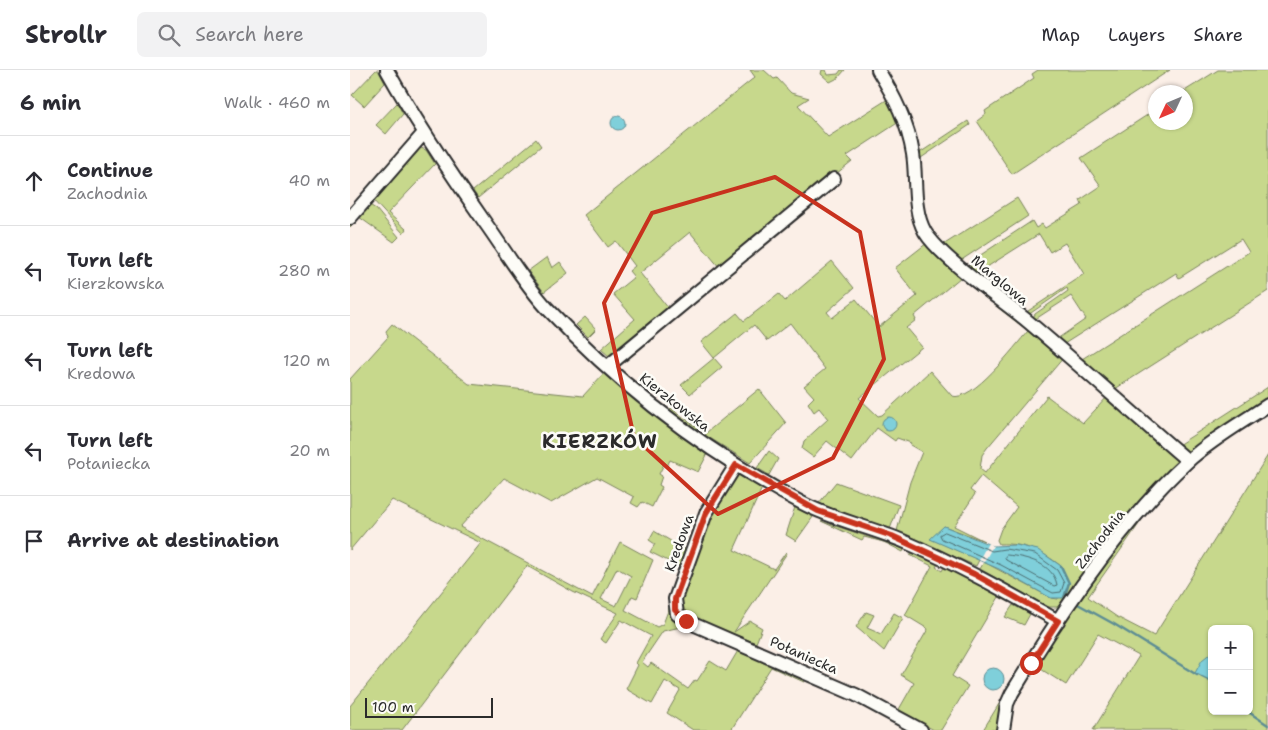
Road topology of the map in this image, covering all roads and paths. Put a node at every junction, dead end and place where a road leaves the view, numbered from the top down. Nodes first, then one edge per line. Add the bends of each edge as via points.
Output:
1 (387, 70) edge
2 (878, 70) edge
3 (424, 134) junction
4 (834, 179) dead end
5 (350, 218) edge
6 (608, 366) junction
7 (1268, 404) edge
8 (1188, 461) junction
9 (736, 465) junction
10 (675, 610) joint
11 (1058, 621) junction
12 (921, 730) edge
13 (1003, 730) edge

1 - 3 street, Kierzkowska
2 - 8 street, Marglowa via 894,97 908,133 920,218 927,234 946,254
3 - 5 street
3 - 6 street, Kierzkowska via 542,301
4 - 6 street
6 - 9 street, Kierzkowska via 677,425
7 - 8 street, Zachodnia
8 - 11 street, Zachodnia via 1118,539
9 - 10 street, Kredowa via 706,513 675,599
9 - 11 street, Kierzkowska via 818,511 892,536 974,574
10 - 12 street, Połaniecka via 686,621 856,695
11 - 13 street, Zachodnia via 1012,693

